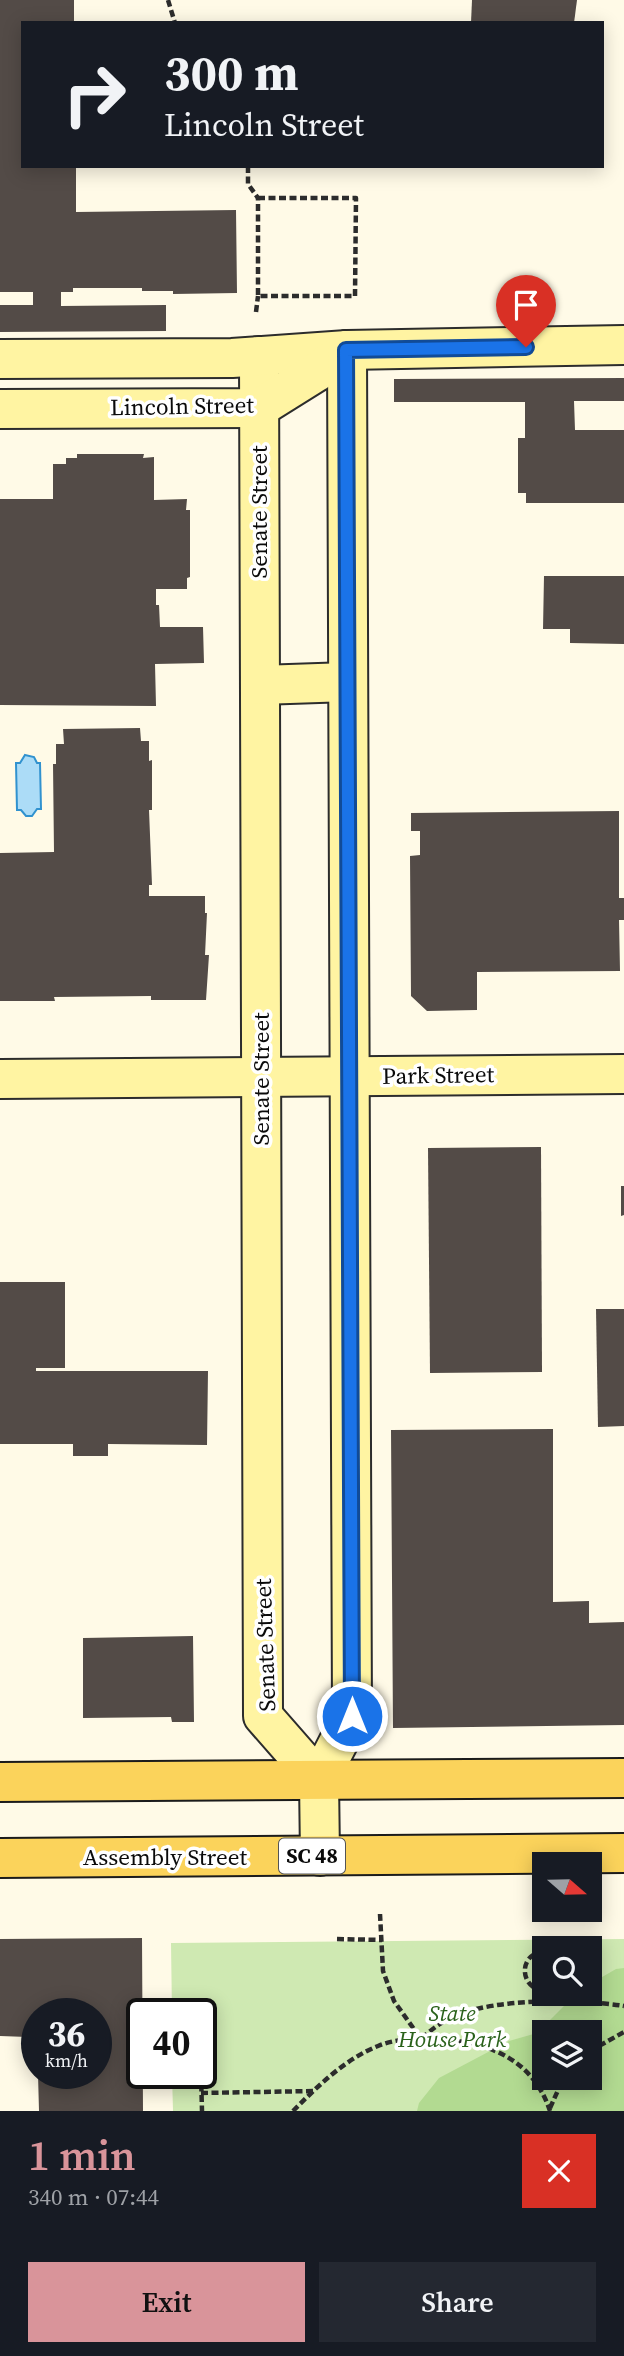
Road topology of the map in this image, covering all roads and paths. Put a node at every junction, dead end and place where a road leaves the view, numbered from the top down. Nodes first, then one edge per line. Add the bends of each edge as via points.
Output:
1 (168, 0) edge
2 (174, 21) edge
3 (248, 168) edge
4 (258, 198) junction
5 (258, 296) junction
6 (256, 312) dead end
7 (624, 345) edge
8 (346, 350) junction
9 (259, 356) junction
10 (0, 359) edge
11 (259, 408) junction
12 (0, 409) edge
13 (348, 682) junction
14 (260, 685) junction
15 (624, 1074) edge
16 (349, 1076) junction
17 (261, 1077) junction
18 (0, 1079) edge
19 (624, 1778) edge
20 (319, 1780) junction
21 (0, 1782) edge
22 (624, 1853) edge
23 (320, 1856) junction
24 (0, 1858) edge
25 (380, 1914) dead end
26 (337, 1938) dead end
27 (382, 1940) junction
28 (532, 1956) edge
29 (532, 1986) edge
30 (602, 2003) edge
31 (532, 2004) edge
32 (624, 2006) edge
33 (624, 2032) edge
34 (421, 2039) junction
35 (602, 2044) edge
36 (201, 2089) edge
37 (558, 2090) edge
38 (313, 2091) junction
39 (201, 2093) junction
40 (550, 2110) edge
41 (202, 2111) edge
42 (293, 2111) edge

1 - 2 path
3 - 4 path via 248,184
4 - 5 path
4 - 5 path via 356,198 356,259 355,296
5 - 6 path
7 - 8 street, Lincoln Street
8 - 9 street, Lincoln Street
8 - 11 street, Lincoln Street
8 - 13 street
9 - 10 street, Lincoln Street
9 - 11 street, Senate Street
11 - 12 street, Lincoln Street
11 - 14 street, Senate Street
13 - 14 street
13 - 16 street
14 - 17 street, Senate Street
15 - 16 street, Park Street
16 - 17 street, Park Street
16 - 20 street via 352,1716
17 - 18 street, Park Street
17 - 20 street, Senate Street via 263,1716
19 - 20 main road
20 - 21 main road
20 - 23 street
22 - 23 main road, Assembly Street / SC 48
23 - 24 main road, Assembly Street / SC 48
25 - 27 path
26 - 27 path
27 - 34 path via 383,1971 394,2001
28 - 29 path via 524,1970
30 - 32 path
31 - 34 path via 471,2010 438,2025
33 - 35 path
34 - 38 path via 402,2039 374,2048
34 - 40 path via 474,2043 506,2055 522,2067
36 - 39 path
37 - 40 path
38 - 39 path
38 - 42 path
39 - 41 path

